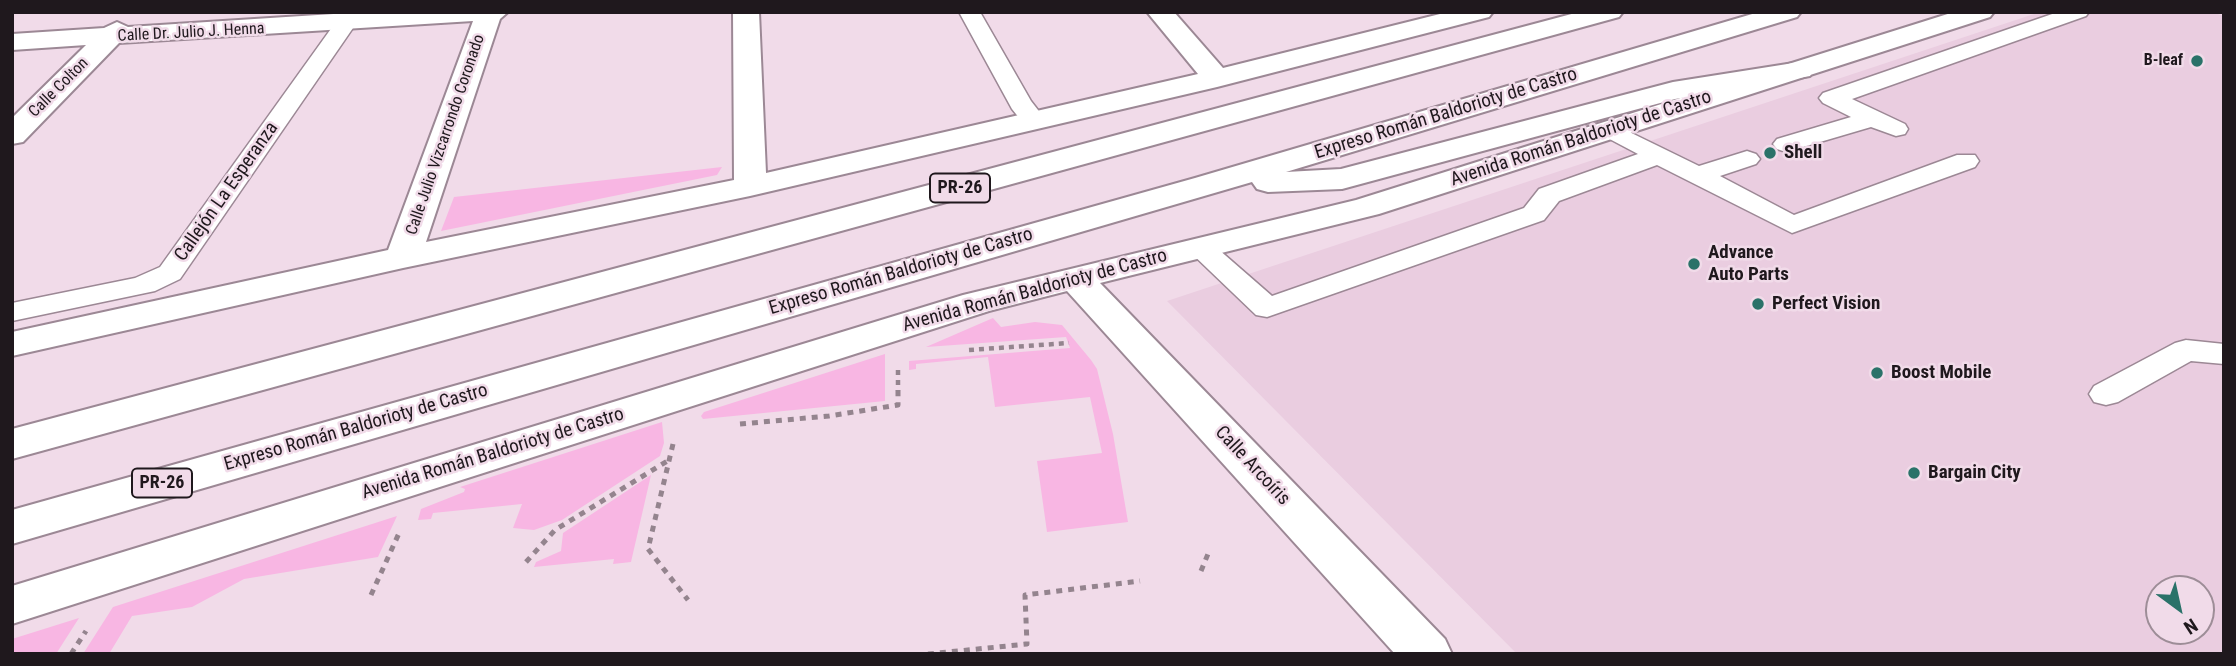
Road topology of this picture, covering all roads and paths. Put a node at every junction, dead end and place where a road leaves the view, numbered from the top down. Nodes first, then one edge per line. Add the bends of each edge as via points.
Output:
1 (135, 12) edge
2 (495, 12) edge
3 (746, 12) edge
4 (969, 12) edge
5 (1160, 12) edge
6 (1480, 12) edge
7 (1610, 12) edge
8 (1788, 12) edge
9 (1981, 12) edge
10 (2079, 12) edge
11 (489, 13) edge
12 (350, 18) edge
13 (1910, 35) junction
14 (110, 37) junction
15 (12, 41) edge
16 (1958, 54) junction
17 (1800, 70) junction
18 (1217, 78) junction
19 (1033, 119) junction
20 (1611, 130) junction
21 (12, 135) edge
22 (1786, 144) dead end
23 (1660, 155) junction
24 (1747, 159) dead end
25 (1966, 161) dead end
26 (1698, 175) junction
27 (1207, 185) junction
28 (750, 186) junction
29 (1200, 248) junction
30 (403, 257) junction
31 (1076, 279) junction
32 (12, 312) edge
33 (1069, 343) dead end
34 (12, 344) edge
35 (964, 351) dead end
36 (2224, 354) edge
37 (898, 368) dead end
38 (2106, 394) dead end
39 (732, 425) dead end
40 (674, 439) dead end
41 (12, 444) edge
42 (670, 459) junction
43 (12, 527) edge
44 (1210, 549) dead end
45 (526, 562) dead end
46 (1200, 571) dead end
47 (1140, 581) dead end
48 (688, 600) dead end
49 (12, 605) edge
50 (928, 654) edge
51 (1427, 654) edge

1 - 14 main road, Calle Colton
2 - 11 main road, Calle Dr. Julio J. Henna
3 - 28 main road
4 - 19 lane
5 - 18 main road
6 - 18 main road
7 - 41 main road, PR-26
8 - 27 main road, Expreso Román Baldorioty de Castro / PR-26
9 - 13 main road, Avenida Román Baldorioty de Castro
10 - 16 lane
11 - 12 main road, Calle Dr. Julio J. Henna
11 - 30 main road, Calle Julio Vizcarrondo Coronado
12 - 14 main road, Calle Dr. Julio J. Henna
12 - 32 lane, Callejón La Esperanza via 170,273 144,285
13 - 16 lane
13 - 17 main road, Avenida Román Baldorioty de Castro
14 - 15 main road, Calle Dr. Julio J. Henna
14 - 21 main road, Calle Colton
16 - 22 lane via 1831,98 1885,124
17 - 20 main road, Avenida Román Baldorioty de Castro
17 - 27 main road via 1673,91 1342,179
18 - 19 main road
19 - 28 main road
20 - 23 lane
20 - 29 main road, Avenida Román Baldorioty de Castro via 1367,208
23 - 26 lane
23 - 29 lane via 1549,195 1534,214 1267,308
24 - 26 lane
25 - 26 lane via 1792,225
27 - 43 main road, Expreso Román Baldorioty de Castro / PR-26
28 - 30 main road
29 - 31 main road, Avenida Román Baldorioty de Castro
30 - 34 main road
31 - 49 main road, Avenida Román Baldorioty de Castro via 963,307
31 - 51 main road, Calle Arcoíris
33 - 35 path
36 - 38 lane via 2186,350
37 - 39 path via 898,405
40 - 42 path
42 - 45 path via 555,530
42 - 48 path via 648,549
44 - 46 path
47 - 50 path via 1025,595 1027,644

